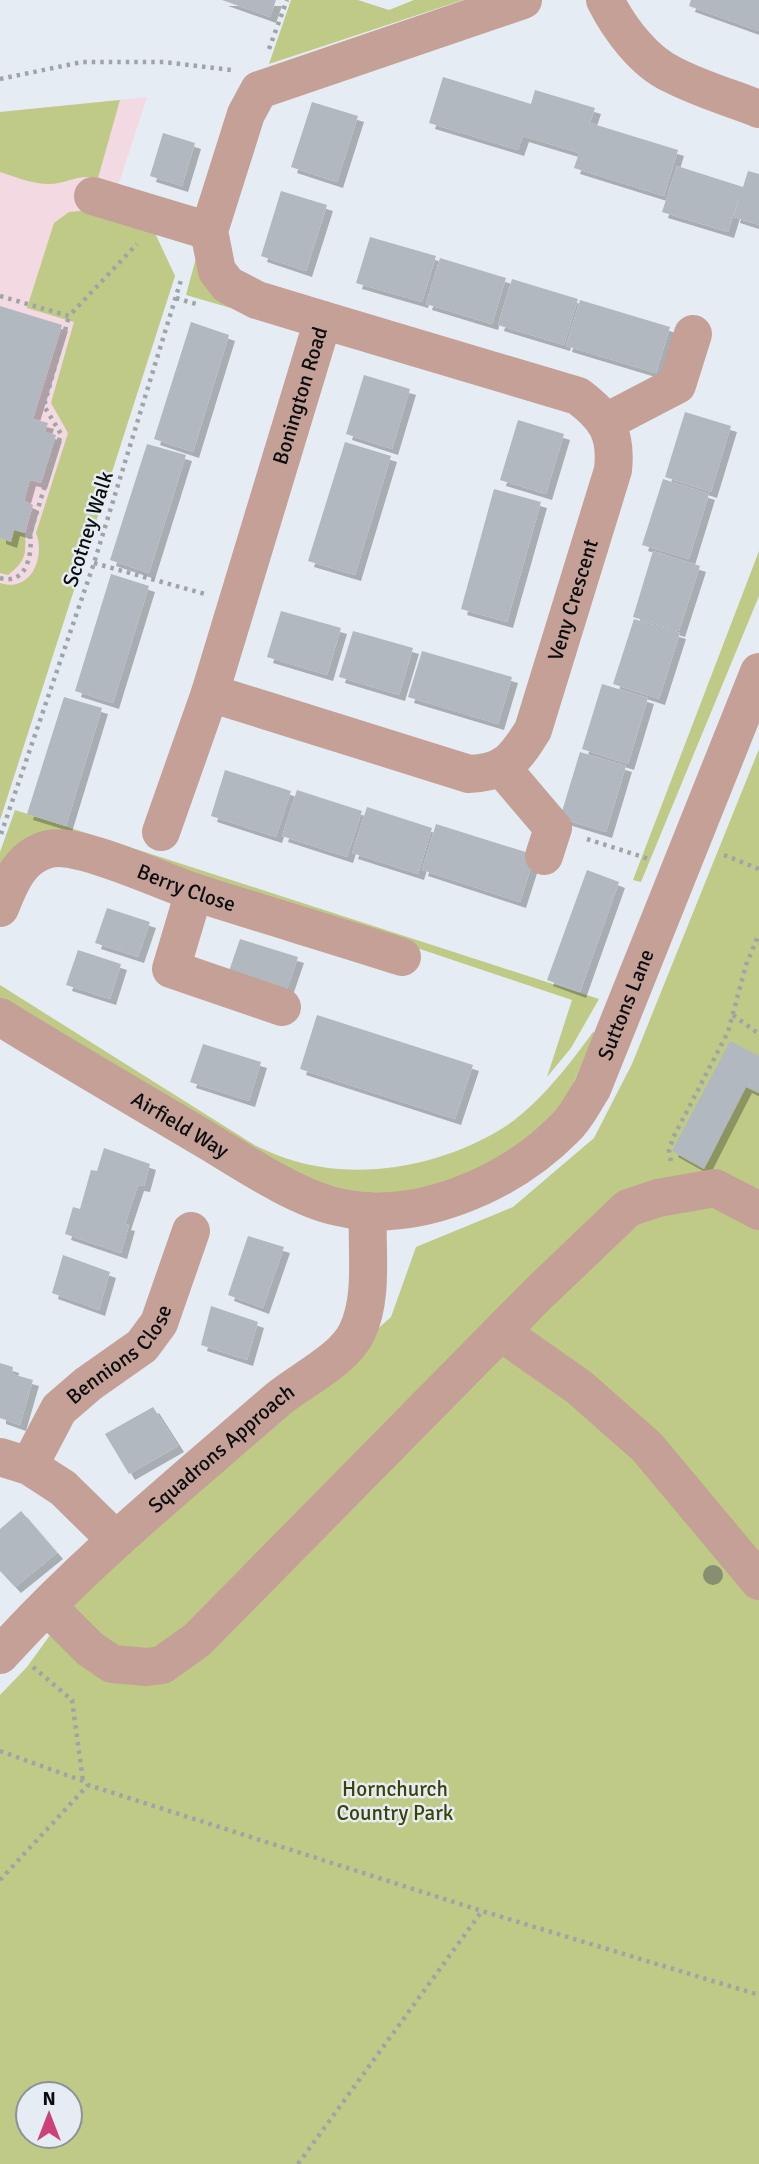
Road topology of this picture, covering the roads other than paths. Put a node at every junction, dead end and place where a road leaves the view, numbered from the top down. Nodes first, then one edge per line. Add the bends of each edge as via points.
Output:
1 (523, 0) edge
2 (605, 0) edge
3 (759, 109) edge
4 (93, 196) dead end
5 (203, 228) junction
6 (323, 320) junction
7 (693, 334) dead end
8 (606, 422) junction
9 (759, 672) edge
10 (210, 694) junction
11 (501, 768) junction
12 (160, 832) dead end
13 (548, 842) road end
14 (194, 892) junction
15 (0, 908) edge
16 (402, 957) dead end
17 (282, 1007) dead end
18 (0, 1017) edge
19 (368, 1211) junction
20 (759, 1211) edge
21 (191, 1231) dead end
22 (502, 1333) junction
23 (15, 1462) edge
24 (116, 1540) junction
25 (759, 1581) edge
26 (48, 1607) junction
27 (4, 1651) edge

1 - 5 street, Bonington Road via 259,90
2 - 3 street via 620,25 656,65
4 - 5 street
5 - 6 street, Bonington Road via 217,271 228,285 257,300
6 - 8 street via 578,396
6 - 10 street, Bonington Road
7 - 8 street via 677,384
8 - 11 street, Veny Crescent via 615,453 613,470 533,730 516,757
9 - 19 street, Suttons Lane via 592,1089 566,1127 491,1184 413,1208
10 - 11 street via 469,774
10 - 12 street, Bonington Road
11 - 13 street
14 - 15 street, Berry Close via 77,849 50,849 28,859 13,876
14 - 16 street, Berry Close
14 - 17 street via 171,969
18 - 19 street, Airfield Way via 294,1190 337,1207
19 - 24 street, Squadrons Approach via 367,1305 356,1334 334,1359 285,1393
20 - 22 street via 715,1188 628,1208
21 - 23 street, Bennions Close via 159,1322 142,1346 59,1409
22 - 25 street via 579,1387 647,1447
22 - 26 street via 197,1640 162,1665 112,1664
23 - 24 street via 63,1488
24 - 26 street, Squadrons Approach
26 - 27 street, Squadrons Approach

